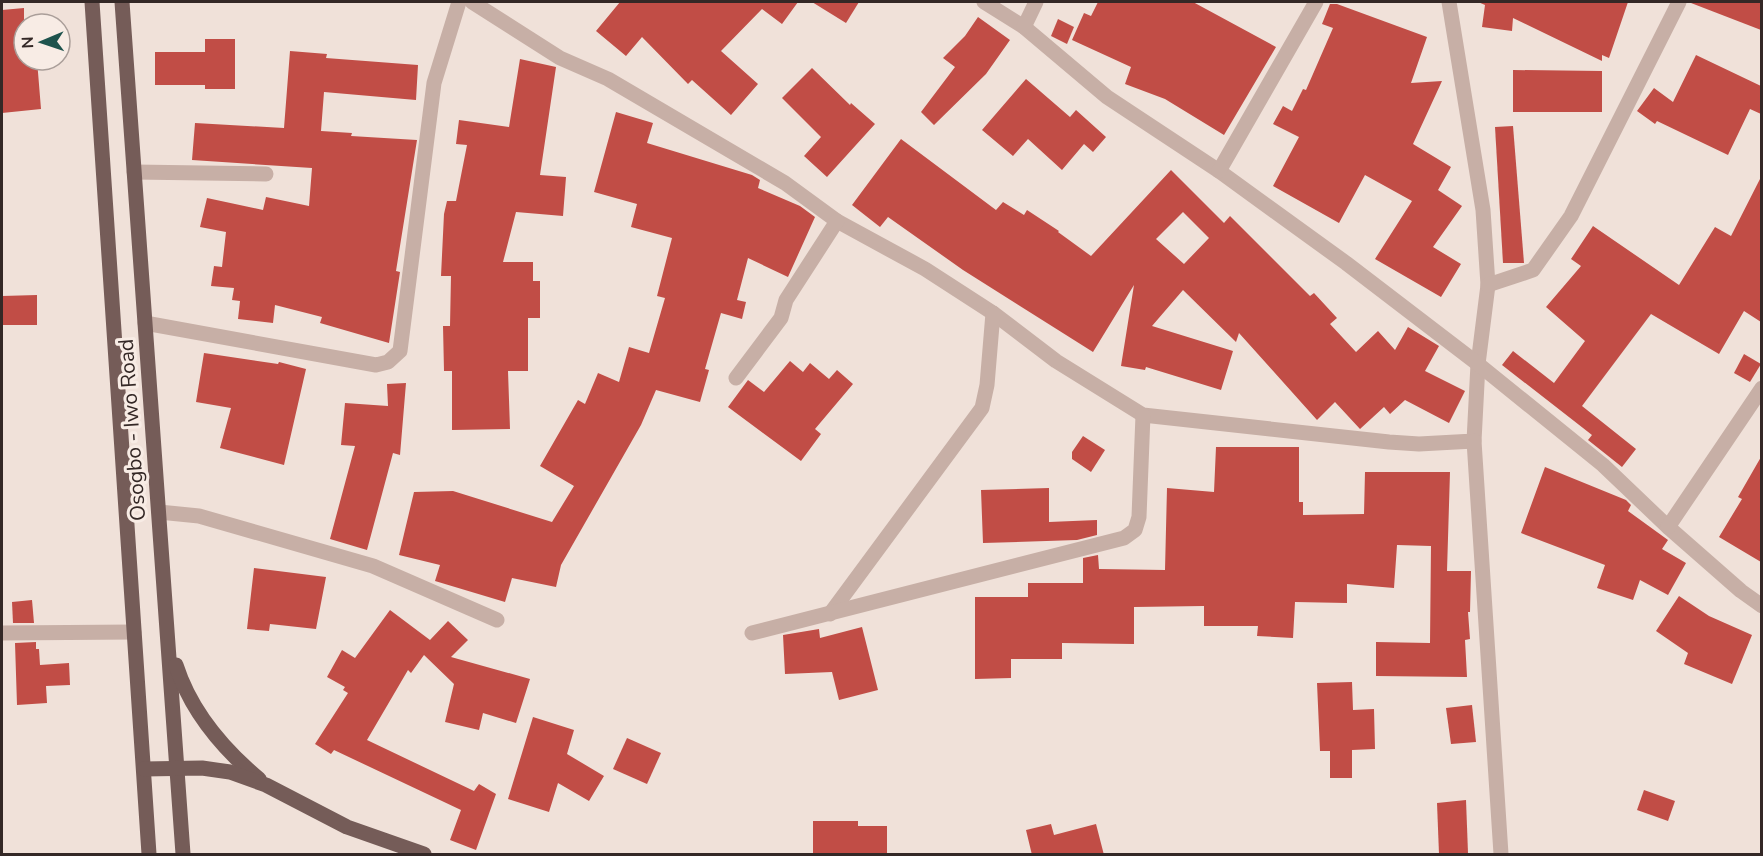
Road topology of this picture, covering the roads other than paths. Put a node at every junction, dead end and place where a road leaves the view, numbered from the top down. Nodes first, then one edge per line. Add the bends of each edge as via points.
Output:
1 (92, 2) edge
2 (122, 2) edge
3 (459, 2) edge
4 (472, 2) edge
5 (984, 2) edge
6 (1036, 2) edge
7 (1316, 2) edge
8 (1449, 2) edge
9 (1679, 2) edge
10 (1024, 27) junction
11 (1219, 171) junction
12 (134, 172) junction
13 (266, 174) dead end
14 (837, 221) junction
15 (1488, 285) junction
16 (993, 313) junction
17 (145, 323) junction
18 (1478, 364) junction
19 (736, 378) dead end
20 (1761, 387) edge
21 (1143, 415) junction
22 (1474, 441) junction
23 (159, 512) junction
24 (1668, 526) junction
25 (1761, 606) edge
26 (830, 614) junction
27 (497, 620) dead end
28 (134, 632) junction
29 (2, 633) edge
30 (752, 633) dead end
31 (168, 642) junction
32 (177, 768) junction
33 (144, 769) junction
34 (266, 785) junction
35 (149, 855) edge
36 (183, 855) edge
37 (424, 855) edge
38 (1501, 855) edge

1 - 28 main road, Osogbo - Iwo Road
2 - 12 main road, Osogbo - Iwo Road
3 - 17 street via 434,83 400,351 388,362 376,365
4 - 14 street via 560,58 608,79 784,183
5 - 10 street
6 - 10 street
7 - 11 street
8 - 15 street via 1483,210
9 - 15 street via 1571,216 1533,270
10 - 11 street via 1107,97
11 - 18 street
12 - 13 street
12 - 17 main road, Osogbo - Iwo Road
14 - 16 street via 925,269
14 - 19 street via 786,300 781,318
15 - 18 street
16 - 21 street via 1056,361
16 - 26 street via 982,408
17 - 23 main road, Osogbo - Iwo Road
18 - 22 street
18 - 24 street via 1602,465
20 - 24 street
21 - 22 street via 1389,442
21 - 26 street via 1139,517 1135,530 1124,538
22 - 38 street
23 - 27 street via 200,516 373,566
23 - 31 main road, Osogbo - Iwo Road
24 - 25 street
26 - 30 street
28 - 29 street
28 - 33 main road, Osogbo - Iwo Road
31 - 32 main road, Osogbo - Iwo Road
31 - 34 main road via 183,689 197,712 235,758
32 - 33 main road
32 - 34 main road via 230,772
32 - 36 main road, Osogbo - Iwo Road
33 - 35 main road, Osogbo - Iwo Road
34 - 37 main road via 347,827

